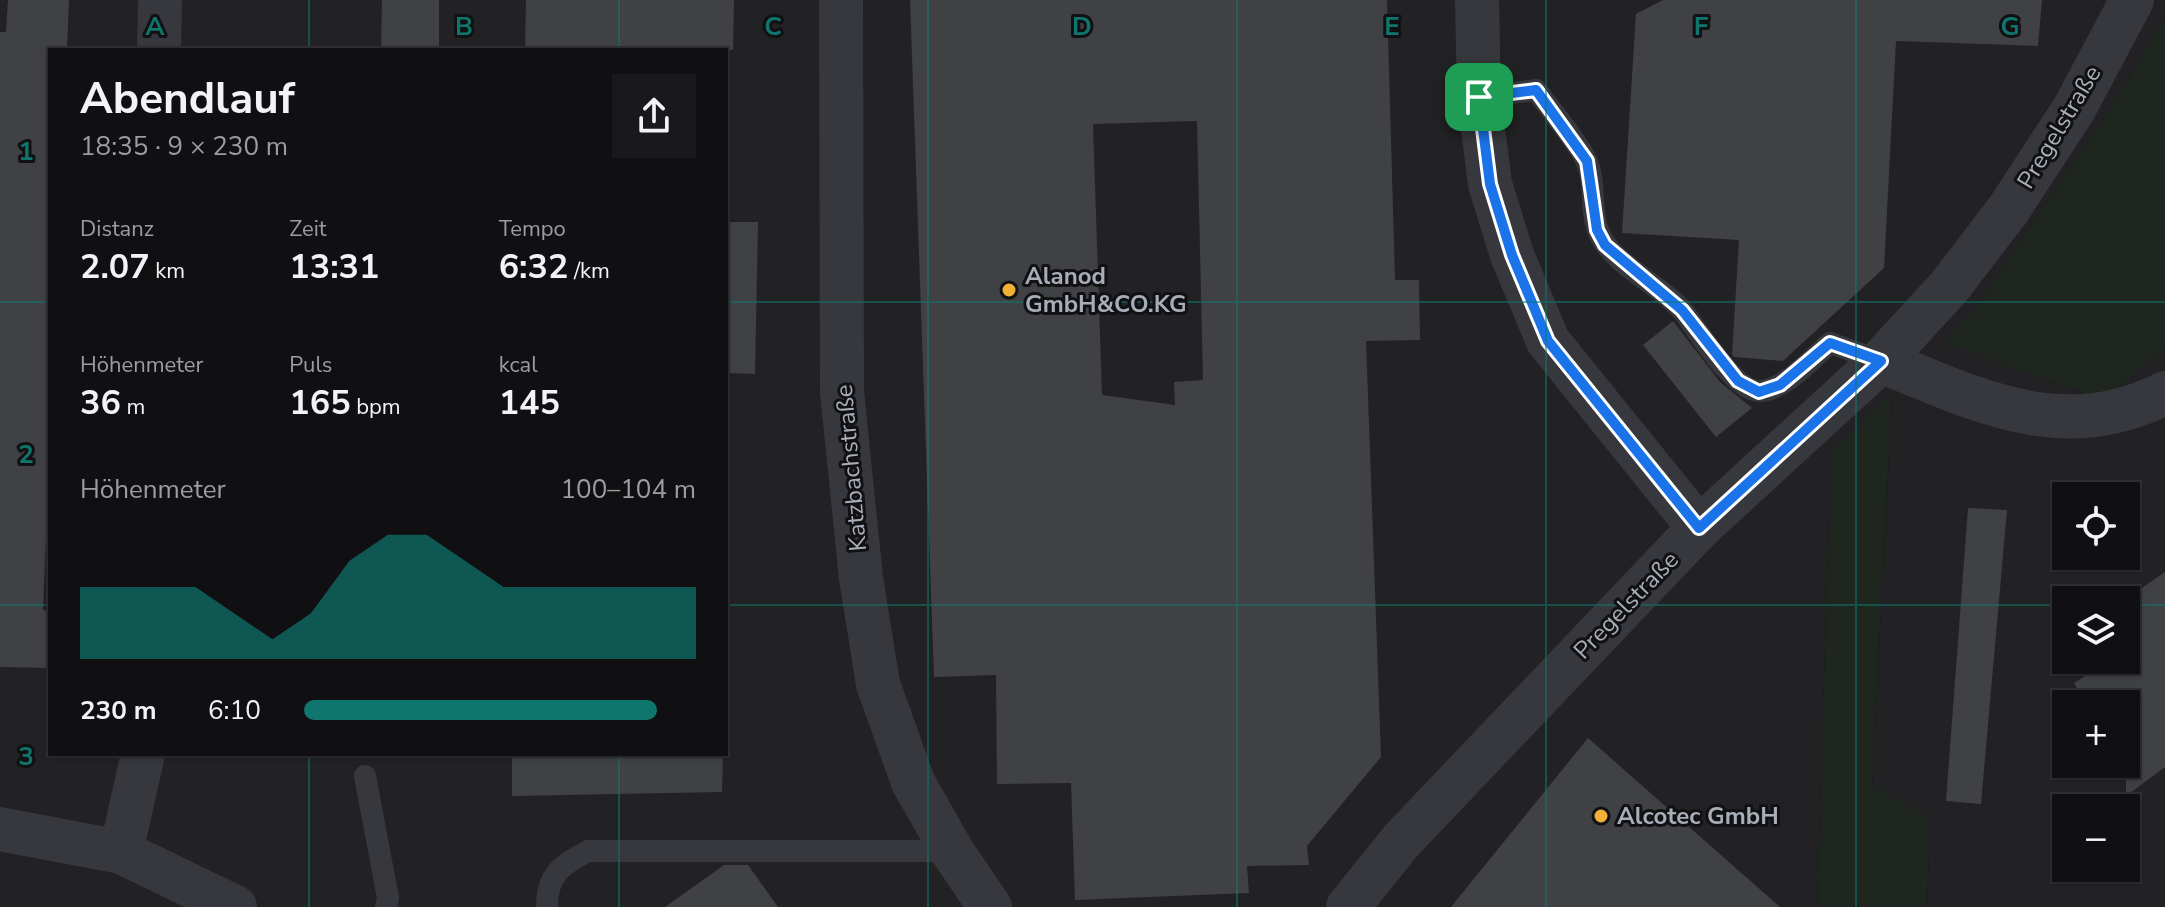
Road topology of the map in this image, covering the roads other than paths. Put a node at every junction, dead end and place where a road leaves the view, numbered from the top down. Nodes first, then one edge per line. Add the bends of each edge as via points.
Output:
1 (160, 0) edge
2 (841, 0) edge
3 (1477, 0) edge
4 (2132, 0) edge
5 (159, 48) edge
6 (1479, 97) junction
7 (1881, 361) junction
8 (2165, 393) edge
9 (1699, 528) junction
10 (143, 756) edge
11 (365, 776) dead end
12 (0, 829) edge
13 (952, 851) junction
14 (121, 852) junction
15 (235, 907) edge
16 (386, 907) edge
17 (547, 907) edge
18 (990, 907) edge
19 (1348, 907) edge

1 - 5 street
2 - 13 street, Katzbachstraße via 842,392 861,578 878,684 913,782
3 - 6 street
4 - 7 street, Pregelstraße via 2074,109 2008,210 1949,287
6 - 7 lane via 1536,90 1587,161 1597,230 1605,245 1682,310 1724,366 1750,389 1759,392 1780,385 1830,343
6 - 9 street via 1490,184 1548,341
7 - 8 street via 2020,413 2102,415
7 - 9 street, Pregelstraße
9 - 19 street, Pregelstraße via 1401,841
10 - 14 street
11 - 16 lane
12 - 14 street
13 - 17 lane via 588,851 564,863 547,887
13 - 18 street, Katzbachstraße
14 - 15 street

